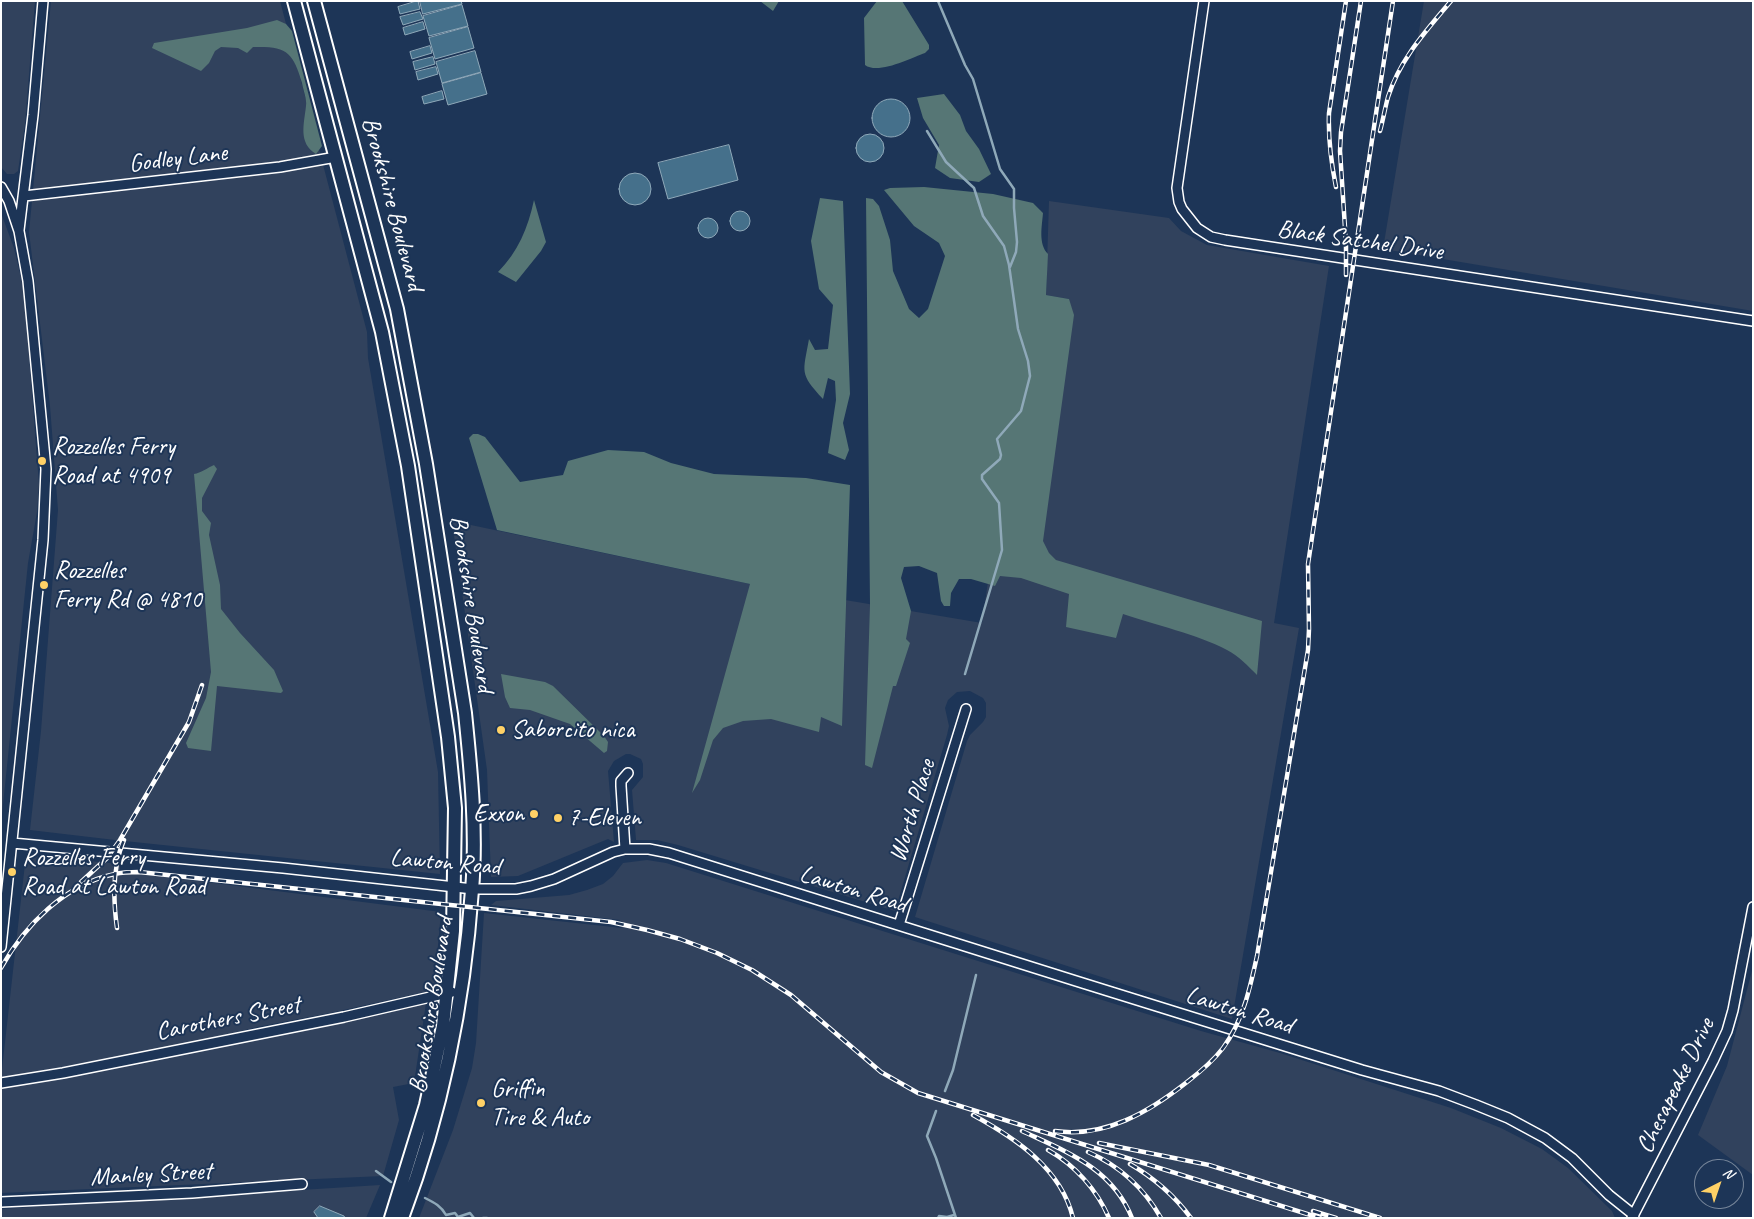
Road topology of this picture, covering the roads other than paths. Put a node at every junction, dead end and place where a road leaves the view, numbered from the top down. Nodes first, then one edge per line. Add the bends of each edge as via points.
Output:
1 (43, 1) edge
2 (294, 1) edge
3 (314, 1) edge
4 (1204, 1) edge
5 (336, 157) junction
6 (1, 187) edge
7 (24, 196) junction
8 (19, 232) junction
9 (397, 309) junction
10 (378, 312) junction
11 (1753, 322) edge
12 (966, 709) dead end
13 (628, 773) dead end
14 (12, 843) junction
15 (625, 849) junction
16 (455, 887) junction
17 (472, 889) junction
18 (1753, 907) edge
19 (899, 925) junction
20 (1, 947) edge
21 (462, 990) junction
22 (448, 993) junction
23 (1, 1083) edge
24 (302, 1184) dead end
25 (1, 1202) edge
26 (1633, 1217) edge
27 (391, 1218) edge
28 (402, 1218) edge

1 - 7 street
2 - 5 highway, Brookshire Boulevard
3 - 9 highway, Brookshire Boulevard
4 - 11 street, Black Satchel Drive via 1177,188 1184,213 1205,234 1257,246
5 - 7 street, Godley Lane via 280,167
5 - 10 highway, Brookshire Boulevard
6 - 8 street
7 - 8 street
8 - 14 street via 31,301 46,469
9 - 10 highway
9 - 17 highway, Brookshire Boulevard via 426,464 465,713 472,793
10 - 16 highway, Brookshire Boulevard via 408,466 447,731 455,808
12 - 19 street, Worth Place
13 - 15 street via 620,786
14 - 16 street, Lawton Road
14 - 20 street
15 - 17 street, Lawton Road via 531,886
15 - 19 street, Lawton Road via 669,853
16 - 17 street, Lawton Road
16 - 22 highway, Brookshire Boulevard
17 - 21 highway, Brookshire Boulevard
18 - 26 street, Chesapeake Drive via 1726,1031
19 - 26 street, Lawton Road via 1476,1105 1550,1141
21 - 22 street, Carothers Street
21 - 28 highway, Brookshire Boulevard via 438,1105
22 - 23 street, Carothers Street
22 - 27 highway, Brookshire Boulevard via 426,1105
24 - 25 street, Manley Street

